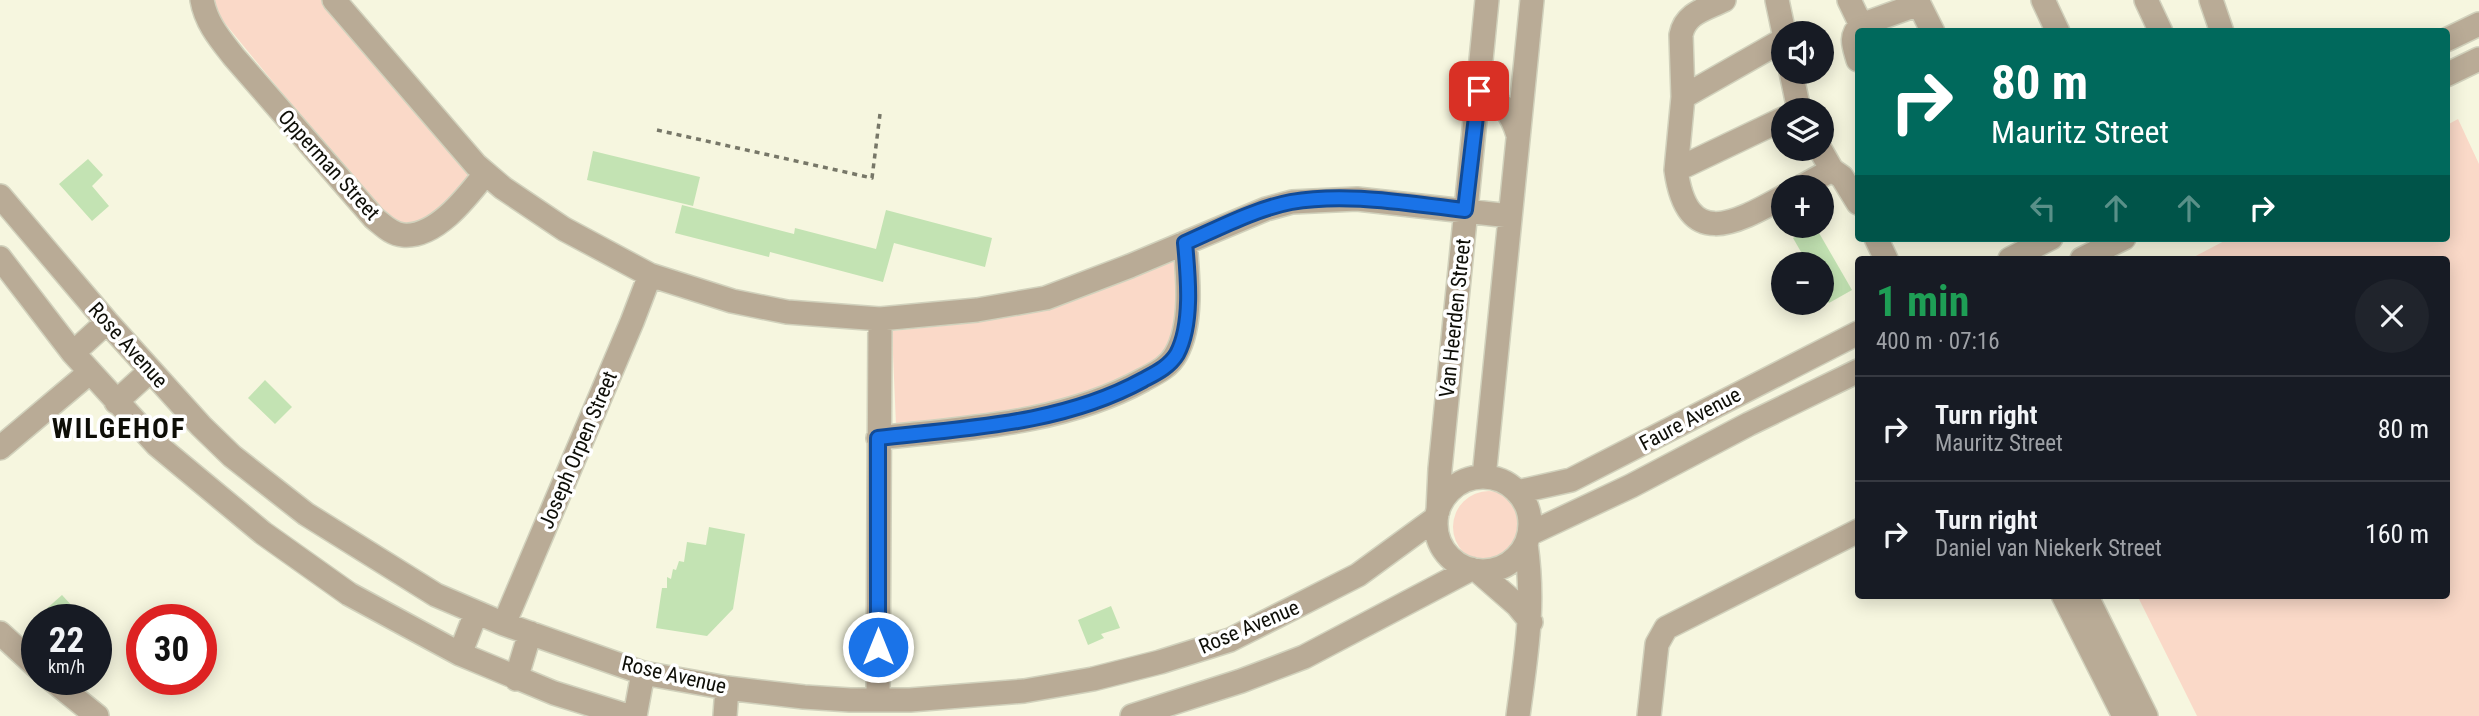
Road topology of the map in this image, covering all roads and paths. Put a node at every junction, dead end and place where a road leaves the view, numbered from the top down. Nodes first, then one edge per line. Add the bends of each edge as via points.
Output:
1 (202, 0) edge
2 (334, 0) edge
3 (1487, 0) edge
4 (1532, 0) edge
5 (1724, 0) edge
6 (1777, 0) edge
7 (1849, 0) edge
8 (2043, 0) edge
9 (2146, 0) edge
10 (2211, 0) edge
11 (1918, 2) edge
12 (1781, 21) edge
13 (2479, 24) edge
14 (1861, 25) junction
15 (1858, 28) edge
16 (1931, 28) edge
17 (2056, 28) edge
18 (2159, 28) edge
19 (2221, 28) edge
20 (2450, 38) edge
21 (1771, 47) edge
22 (2450, 47) edge
23 (2461, 67) edge
24 (1479, 91) junction
25 (1683, 97) junction
26 (880, 114) dead end
27 (1771, 124) edge
28 (657, 130) dead end
29 (1518, 135) junction
30 (1827, 161) edge
31 (1676, 170) junction
32 (1832, 170) junction
33 (485, 174) junction
34 (1823, 175) edge
35 (0, 196) edge
36 (1855, 198) edge
37 (1771, 204) edge
38 (1465, 210) junction
39 (1510, 216) junction
40 (2039, 242) edge
41 (2115, 242) edge
42 (1185, 243) junction
43 (2015, 256) edge
44 (2088, 256) edge
45 (0, 258) edge
46 (650, 275) junction
47 (880, 319) junction
48 (107, 322) junction
49 (1855, 336) edge
50 (73, 353) junction
51 (150, 371) junction
52 (1855, 372) edge
53 (89, 373) junction
54 (1728, 399) junction
55 (116, 402) junction
56 (1749, 424) junction
57 (878, 438) junction
58 (0, 448) edge
59 (1484, 477) junction
60 (1517, 492) junction
61 (1437, 514) junction
62 (1855, 533) edge
63 (1527, 539) junction
64 (1475, 570) junction
65 (2065, 599) edge
66 (2088, 599) edge
67 (476, 612) junction
68 (1531, 622) junction
69 (504, 624) junction
70 (0, 633) edge
71 (530, 633) junction
72 (21, 652) edge
73 (460, 654) junction
74 (643, 673) junction
75 (516, 679) junction
76 (727, 688) junction
77 (71, 695) edge
78 (878, 700) junction
79 (850, 708) edge
80 (910, 708) edge
81 (97, 716) edge
82 (628, 716) edge
83 (635, 716) edge
84 (725, 716) edge
85 (1132, 716) edge
86 (1518, 716) edge
87 (1649, 716) edge
88 (2124, 716) edge
89 (2146, 716) edge

1 - 33 street, Opperman Street via 213,30 234,57 388,230 402,235 418,233 442,221
2 - 33 street
3 - 24 street, Van Heerden Street
4 - 29 street
5 - 25 street via 1692,15 1683,25
6 - 12 street
7 - 14 street
8 - 17 street
9 - 18 street
10 - 19 street
11 - 14 street
11 - 16 street
13 - 20 street
14 - 15 street
21 - 25 street
22 - 23 street
24 - 29 street via 1499,101 1512,117
24 - 38 street, Van Heerden Street
25 - 31 street
26 - 28 path via 872,178
27 - 31 street
29 - 39 street
30 - 32 street
31 - 37 street via 1683,197 1702,222 1733,221
32 - 34 street
32 - 36 street
33 - 46 street via 564,229
35 - 48 street, Rose Avenue
38 - 39 street
38 - 42 street via 1357,200 1292,202
38 - 61 street, Van Heerden Street
39 - 59 street
40 - 43 street
41 - 44 street
42 - 47 street via 1046,298
42 - 57 street via 1188,304 1182,339 1168,365 1117,394 1066,411 988,426
45 - 50 street
46 - 47 street via 732,301
46 - 69 street, Joseph Orpen Street
47 - 57 street
48 - 50 street
48 - 51 street, Rose Avenue
49 - 54 street, Faure Avenue
50 - 53 street
51 - 55 street
51 - 67 street, Rose Avenue via 232,456 306,514 436,595
52 - 56 street, Faure Avenue
53 - 55 street
53 - 58 street
54 - 56 street
54 - 60 street, Faure Avenue via 1571,480
55 - 73 street via 156,445 263,533 349,594
56 - 63 street, Faure Avenue
57 - 78 street
59 - 60 street via 1500,480
59 - 61 street via 1460,482 1443,499
60 - 63 street via 1527,507
61 - 64 street via 1441,545 1459,564
61 - 80 street, Rose Avenue via 1358,575 1230,640 1093,679
62 - 87 street via 1666,628 1657,644
63 - 64 street via 1520,554 1506,565
63 - 68 street
64 - 68 street
64 - 85 street via 1304,657
65 - 88 street
66 - 89 street
67 - 69 street, Rose Avenue
67 - 73 street
68 - 86 street
69 - 71 street, Rose Avenue
70 - 72 street
71 - 74 street, Rose Avenue
71 - 75 street
73 - 75 street
74 - 76 street, Rose Avenue
74 - 83 street
75 - 82 street
76 - 79 street, Rose Avenue
76 - 84 street
77 - 81 street
78 - 79 street, Rose Avenue
78 - 80 street, Rose Avenue

